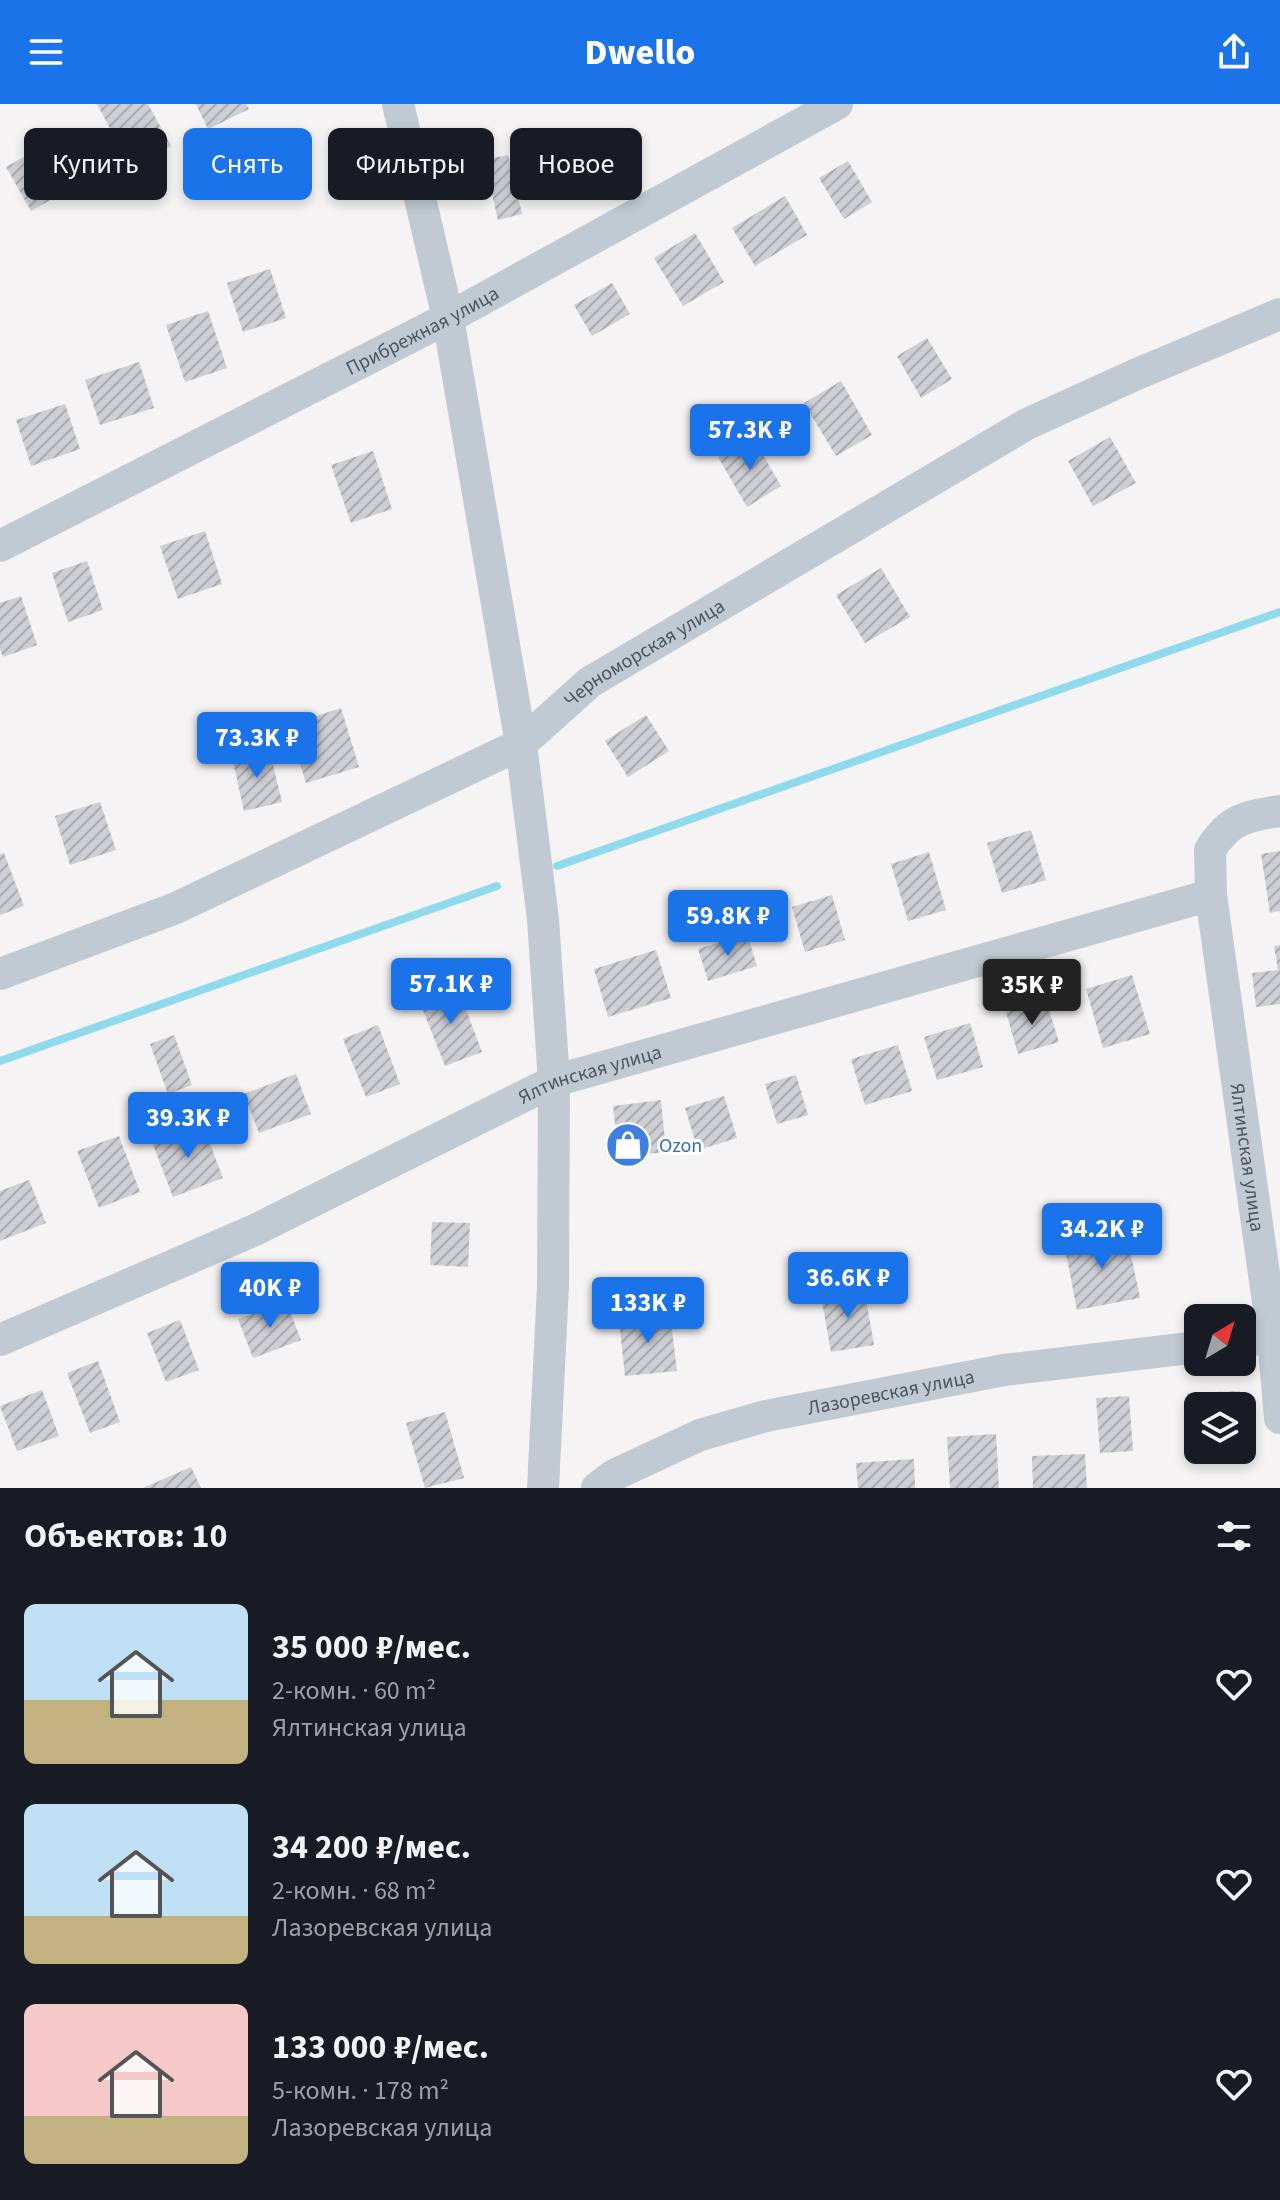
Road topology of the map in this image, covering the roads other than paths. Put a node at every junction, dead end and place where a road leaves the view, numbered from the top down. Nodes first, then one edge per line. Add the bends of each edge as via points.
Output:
1 (398, 104) edge
2 (837, 104) edge
3 (1280, 314) edge
4 (448, 318) junction
5 (0, 546) edge
6 (521, 744) junction
7 (1280, 811) edge
8 (1211, 895) junction
9 (0, 974) edge
10 (554, 1081) junction
11 (0, 1340) edge
12 (1258, 1340) edge
13 (1184, 1349) edge
14 (1280, 1418) edge
15 (543, 1488) edge
16 (597, 1488) edge

1 - 4 street
2 - 4 street, Прибрежная улица
3 - 6 street, Черноморская улица via 1027,424 590,682
4 - 5 street, Прибрежная улица
4 - 6 street
6 - 9 street, Черноморская улица via 176,908
6 - 10 street via 543,919
7 - 8 street, Ялтинская улица via 1247,816 1230,826 1210,850
8 - 10 street, Ялтинская улица
8 - 12 street, Ялтинская улица
10 - 11 street, Ялтинская улица via 255,1230
10 - 15 street via 553,1286
12 - 14 street, Ялтинская улица
13 - 16 street, Лазоревская улица via 1004,1370 766,1416 700,1435

